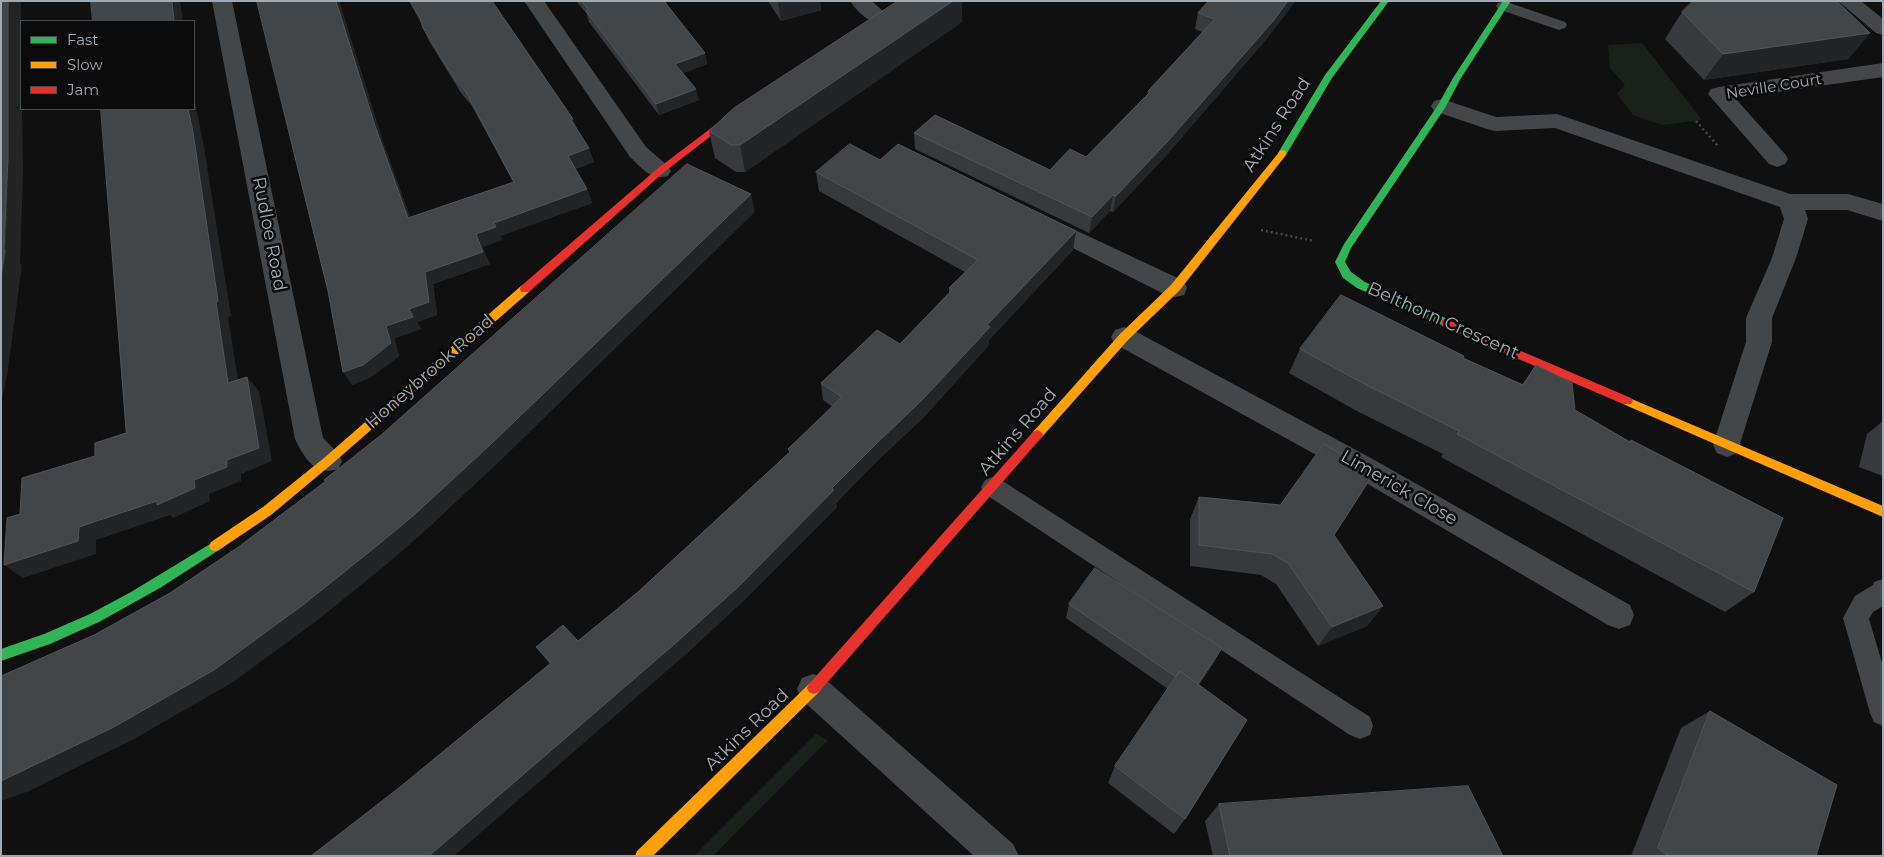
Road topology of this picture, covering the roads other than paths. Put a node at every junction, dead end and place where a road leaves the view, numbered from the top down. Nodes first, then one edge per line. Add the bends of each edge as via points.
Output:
1 (222, 1) edge
2 (534, 1) edge
3 (860, 1) edge
4 (1384, 1) edge
5 (1848, 1) edge
6 (1506, 4) edge
7 (1874, 14) edge
8 (881, 19) edge
9 (1559, 25) dead end
10 (1883, 29) edge
11 (1883, 70) edge
12 (751, 102) edge
13 (1442, 106) junction
14 (1777, 159) dead end
15 (660, 171) junction
16 (1790, 202) junction
17 (1883, 213) edge
18 (1024, 214) edge
19 (1174, 288) junction
20 (1124, 337) junction
21 (1727, 445) junction
22 (328, 461) junction
23 (993, 487) junction
24 (1883, 512) edge
25 (1883, 590) edge
26 (1619, 615) dead end
27 (1, 655) edge
28 (813, 689) junction
29 (1883, 713) edge
30 (1360, 726) dead end
31 (642, 856) edge
32 (1001, 856) edge

1 - 22 street, Rudloe Road via 309,439 315,450
2 - 15 street via 638,152
3 - 8 street
4 - 19 street, Atkins Road via 1328,77 1288,147
5 - 7 street
6 - 9 lane
6 - 13 street, Belthorn Crescent
7 - 10 street
11 - 14 street, Neville Court via 1719,94
12 - 15 street, Honeybrook Road
13 - 16 street via 1495,124 1557,121
13 - 21 street, Belthorn Crescent via 1347,247 1340,262 1343,272 1350,280 1366,288
15 - 22 street, Honeybrook Road
16 - 17 street via 1848,202
16 - 21 street via 1796,219 1759,318 1759,342
18 - 19 street
19 - 20 street, Atkins Road
20 - 23 street, Atkins Road
20 - 26 street, Limerick Close via 1359,465
21 - 24 street, Belthorn Crescent
22 - 27 street, Honeybrook Road via 267,511 173,574 113,609 53,637
23 - 28 street, Atkins Road
23 - 30 lane
25 - 29 lane via 1864,604 1856,618
28 - 31 street, Atkins Road
28 - 32 street

